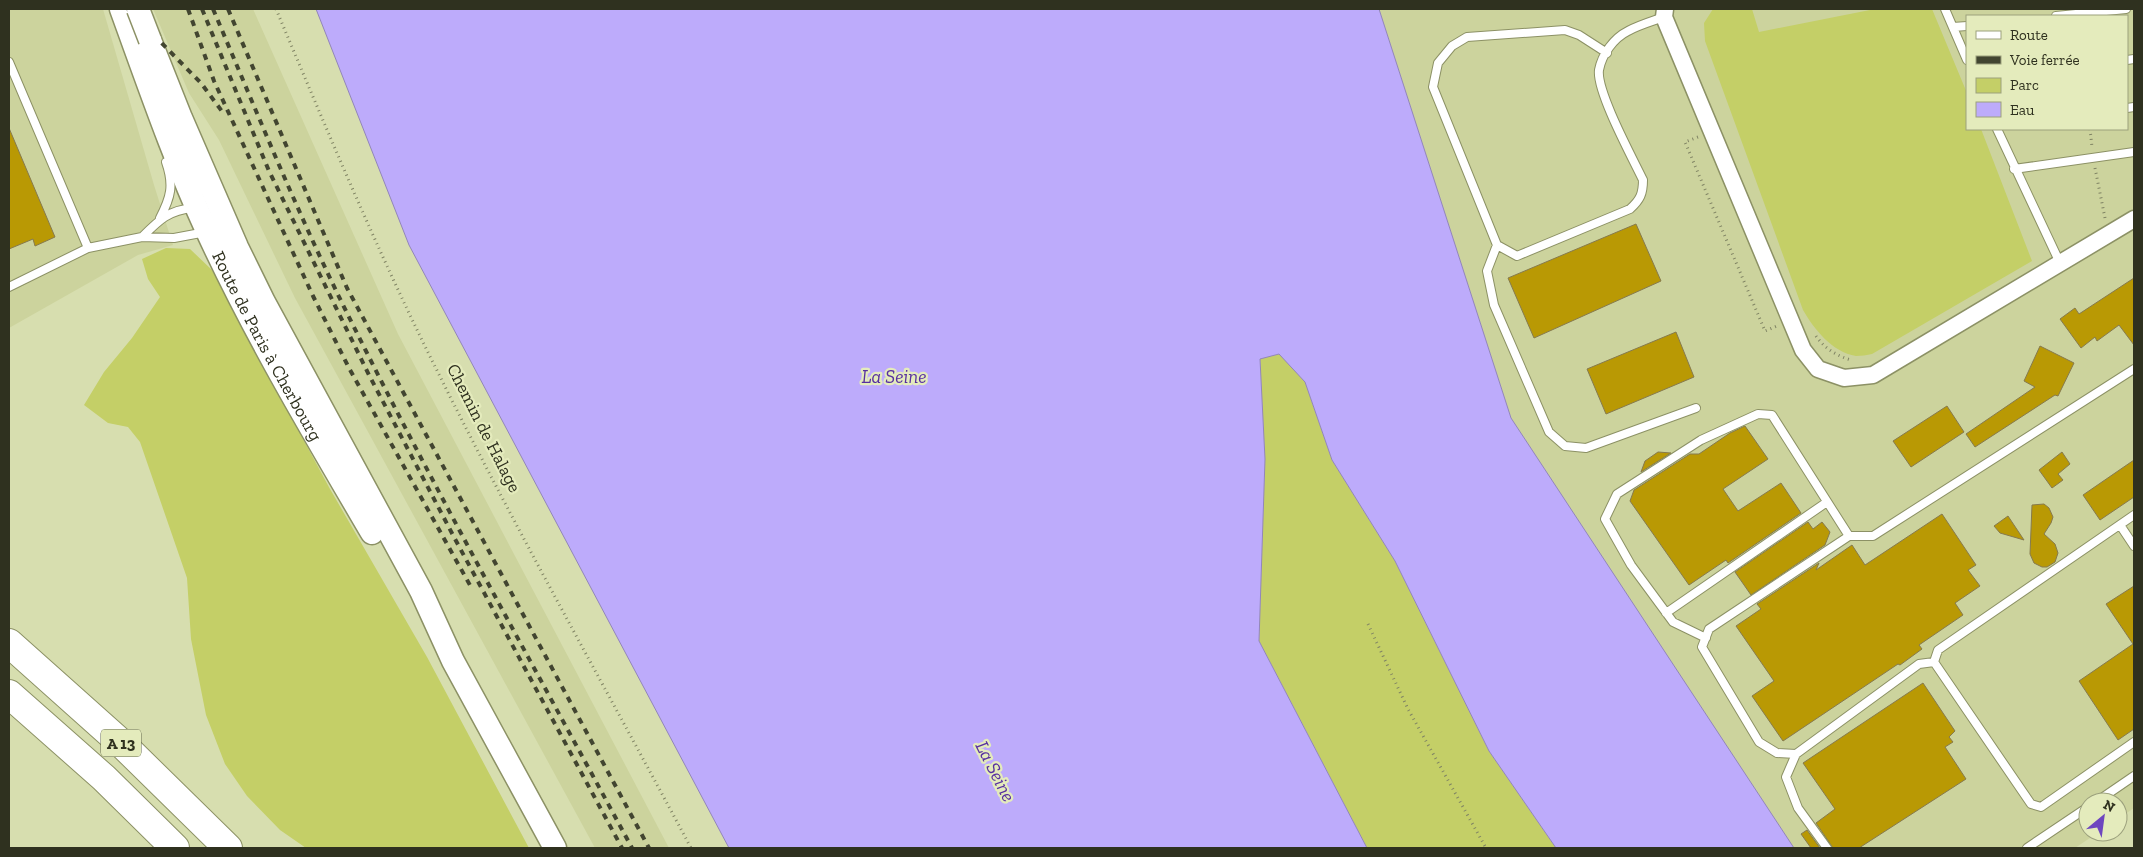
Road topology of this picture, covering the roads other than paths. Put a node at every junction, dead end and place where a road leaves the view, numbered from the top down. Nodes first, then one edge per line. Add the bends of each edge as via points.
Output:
1 (1945, 9) edge
2 (2126, 9) edge
3 (1665, 13) edge
4 (127, 14) edge
5 (2066, 15) edge
6 (1966, 26) edge
7 (1953, 27) junction
8 (1607, 52) junction
9 (1966, 58) edge
10 (9, 62) edge
11 (1996, 130) edge
12 (158, 135) dead end
13 (2134, 152) edge
14 (164, 154) dead end
15 (2014, 169) junction
16 (211, 216) junction
17 (160, 218) junction
18 (2134, 219) edge
19 (142, 237) junction
20 (1497, 245) junction
21 (88, 248) junction
22 (2060, 263) junction
23 (9, 287) edge
24 (2134, 369) edge
25 (1696, 408) dead end
26 (1827, 502) junction
27 (2134, 516) edge
28 (2120, 525) junction
29 (1849, 536) junction
30 (2134, 546) edge
31 (1666, 613) junction
32 (1706, 638) junction
33 (9, 642) edge
34 (1934, 662) junction
35 (9, 694) edge
36 (2134, 742) edge
37 (1796, 754) junction
38 (2134, 776) edge
39 (2111, 792) edge
40 (2078, 814) edge
41 (175, 848) edge
42 (228, 848) edge
43 (555, 848) edge
44 (1827, 848) edge
45 (2026, 848) edge

1 - 7 lane
2 - 5 lane
3 - 8 lane via 1628,31
3 - 22 street via 1790,320 1803,350 1818,369 1844,378 1874,375
4 - 12 lane
4 - 16 main road, Route de Paris à Cherbourg via 166,132
4 - 16 main road, Route de Paris à Cherbourg, bridge via 150,40 181,118
6 - 7 lane
7 - 9 lane
8 - 20 lane via 1599,72 1604,96 1643,180 1643,192 1638,202 1630,209 1517,256
8 - 20 lane via 1579,34 1565,30 1467,37 1452,46 1438,63 1434,87
10 - 21 lane
11 - 15 lane
13 - 15 lane
14 - 17 lane via 172,179 170,197
15 - 22 lane
16 - 17 lane via 180,209
16 - 19 lane via 174,238
16 - 43 main road, Route de Paris à Cherbourg via 286,387 377,542 454,661
17 - 19 lane
18 - 22 street
19 - 21 lane
20 - 25 lane via 1487,271 1494,305 1549,432 1566,446 1586,448
21 - 23 lane
24 - 29 lane via 1874,536
26 - 29 lane
26 - 31 lane
26 - 31 lane via 1772,415 1758,414 1701,440 1617,494 1605,519
27 - 28 lane
28 - 30 lane
28 - 34 lane via 1938,650
29 - 32 lane via 1709,629
31 - 32 lane via 1673,622
32 - 37 lane via 1702,647 1759,742 1777,754
33 - 42 highway, A 13 via 121,743
34 - 36 lane via 2031,804 2041,807
34 - 37 lane via 1920,664
35 - 41 highway, A 13 via 104,778
37 - 44 lane via 1786,777 1798,808
38 - 39 lane
40 - 45 lane

